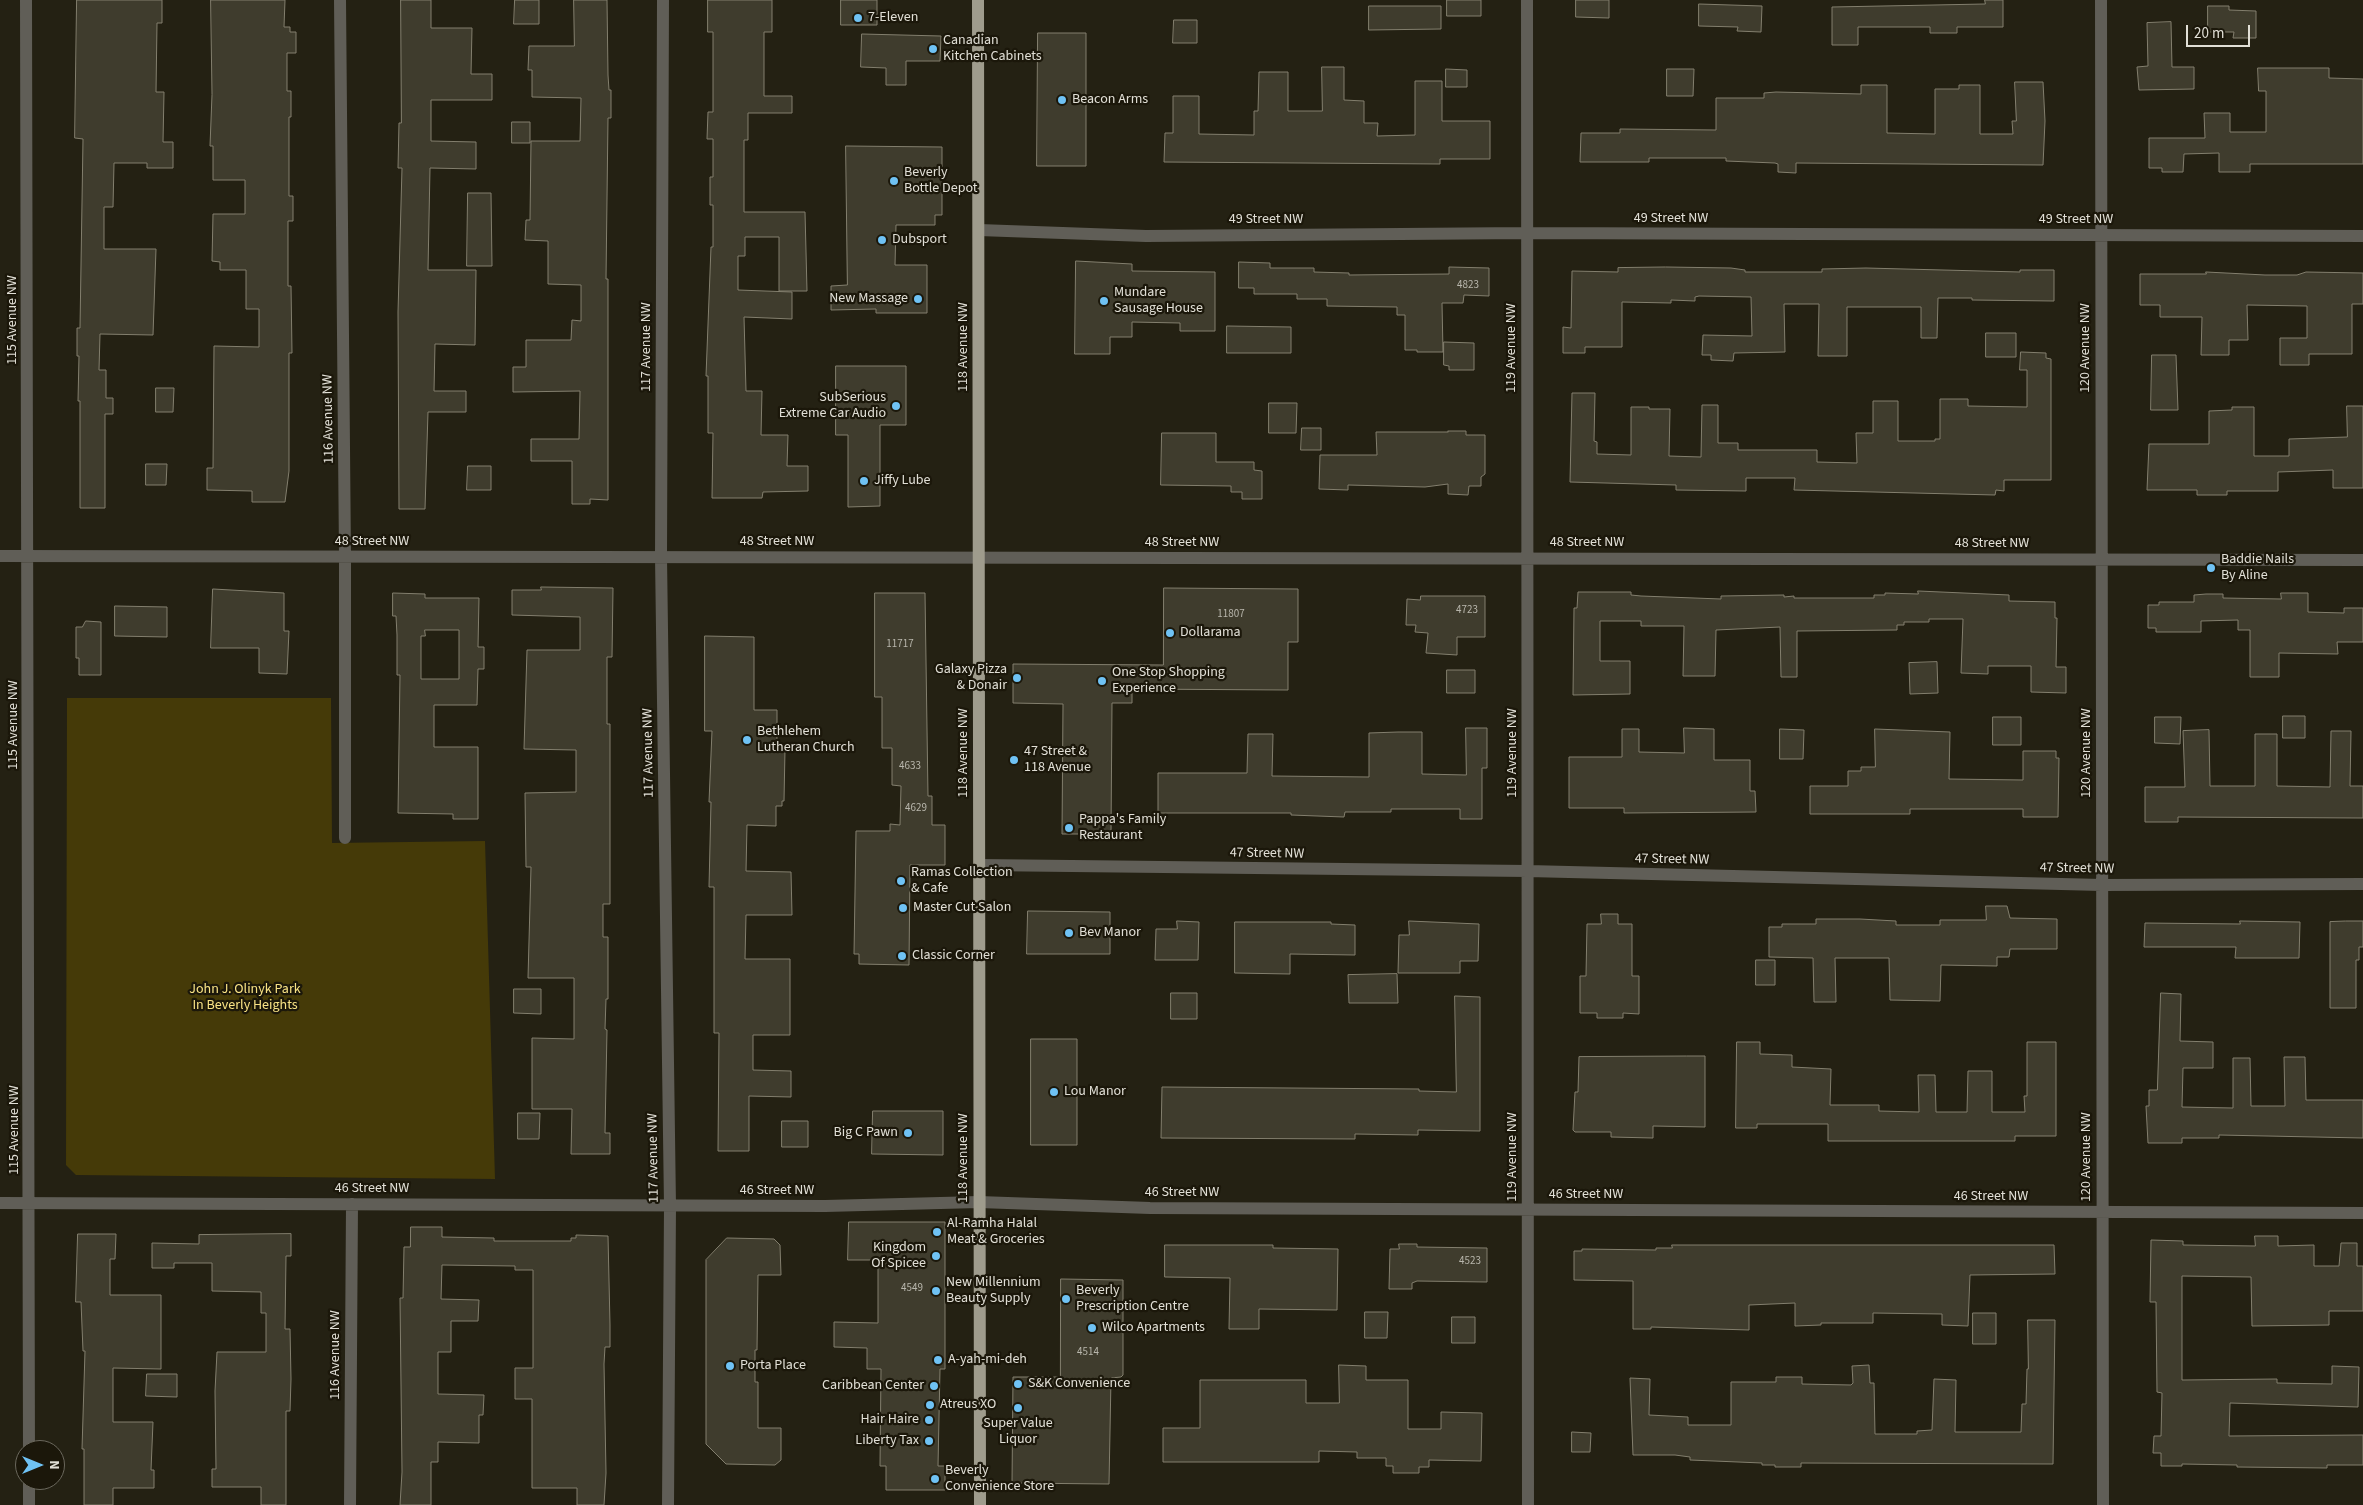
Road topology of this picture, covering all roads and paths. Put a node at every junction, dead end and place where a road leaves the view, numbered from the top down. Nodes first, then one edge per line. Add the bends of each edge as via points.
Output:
1 (26, 0) edge
2 (340, 0) edge
3 (663, 0) edge
4 (978, 0) edge
5 (1527, 0) edge
6 (2101, 0) edge
7 (979, 230) junction
8 (1527, 233) junction
9 (2101, 236) junction
10 (2363, 236) edge
11 (0, 556) edge
12 (29, 556) junction
13 (345, 557) junction
14 (661, 557) junction
15 (979, 557) junction
16 (1527, 558) junction
17 (2102, 559) junction
18 (2363, 560) edge
19 (345, 838) dead end
20 (980, 865) junction
21 (1528, 871) junction
22 (2363, 884) edge
23 (2102, 885) junction
24 (979, 1202) junction
25 (0, 1203) edge
26 (30, 1203) junction
27 (352, 1204) junction
28 (670, 1206) junction
29 (1528, 1210) junction
30 (2102, 1212) junction
31 (2363, 1213) edge
32 (30, 1440) edge
33 (30, 1490) edge
34 (30, 1505) edge
35 (350, 1505) edge
36 (668, 1505) edge
37 (980, 1505) edge
38 (1528, 1505) edge
39 (2103, 1505) edge

1 - 12 street, 115 Avenue NW
2 - 13 street, 116 Avenue NW
3 - 14 street, 117 Avenue NW
4 - 7 main road, 118 Avenue NW
5 - 8 street, 119 Avenue NW
6 - 9 street, 120 Avenue NW
7 - 8 street, 49 Street NW via 1146,236
7 - 15 main road, 118 Avenue NW
8 - 9 street, 49 Street NW
8 - 16 street, 119 Avenue NW
9 - 10 street, 49 Street NW
9 - 17 street, 120 Avenue NW
11 - 12 street, 48 Street NW
12 - 13 street, 48 Street NW
12 - 26 street, 115 Avenue NW
13 - 14 street, 48 Street NW
13 - 19 street, 116 Avenue NW
14 - 15 street, 48 Street NW
14 - 28 street, 117 Avenue NW
15 - 16 street, 48 Street NW
15 - 20 main road, 118 Avenue NW
16 - 17 street, 48 Street NW
16 - 21 street, 119 Avenue NW
17 - 18 street, 48 Street NW
17 - 23 street, 120 Avenue NW
20 - 21 street, 47 Street NW
20 - 24 main road, 118 Avenue NW
21 - 23 street, 47 Street NW
21 - 29 street, 119 Avenue NW
22 - 23 street, 47 Street NW
23 - 30 street, 120 Avenue NW
24 - 28 street, 46 Street NW
24 - 29 street, 46 Street NW via 1150,1208
24 - 37 main road, 118 Avenue NW
25 - 26 street, 46 Street NW
26 - 27 street, 46 Street NW
26 - 32 street, 115 Avenue NW
27 - 28 street, 46 Street NW
27 - 35 street, 116 Avenue NW
28 - 36 street, 117 Avenue NW
29 - 30 street, 46 Street NW
29 - 38 street, 119 Avenue NW
30 - 31 street, 46 Street NW
30 - 39 street, 120 Avenue NW
33 - 34 street

